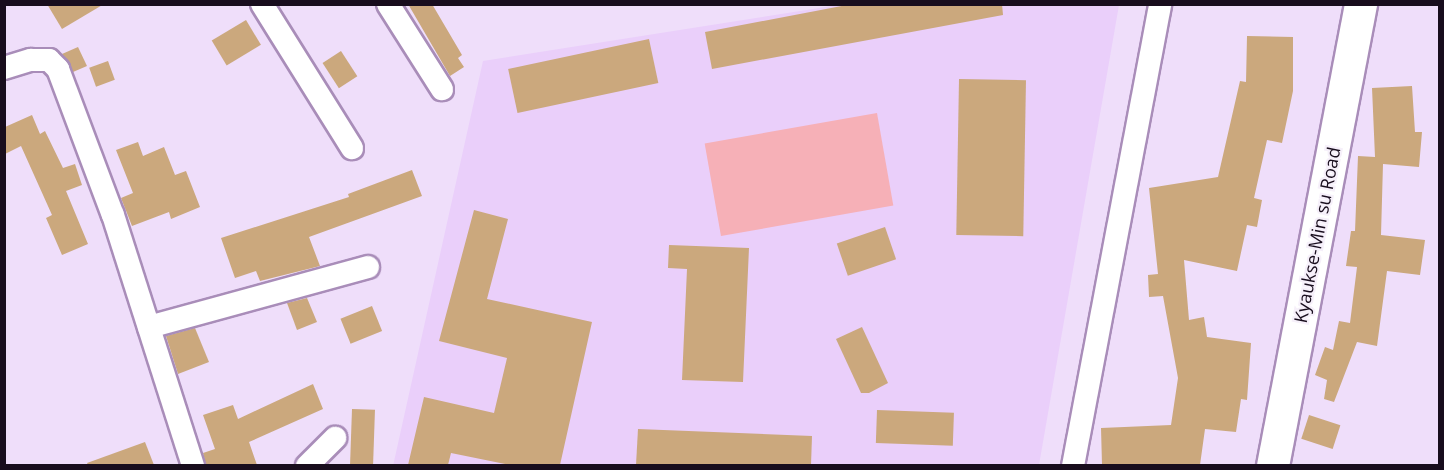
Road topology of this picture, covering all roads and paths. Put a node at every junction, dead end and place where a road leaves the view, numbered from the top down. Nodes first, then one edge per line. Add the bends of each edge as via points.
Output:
1 (262, 4) edge
2 (388, 4) edge
3 (1160, 4) edge
4 (1361, 4) edge
5 (4, 68) edge
6 (442, 89) dead end
7 (352, 148) dead end
8 (368, 267) dead end
9 (149, 327) junction
10 (335, 438) dead end
11 (193, 465) edge
12 (307, 465) edge
13 (1073, 465) edge
14 (1273, 465) edge

1 - 7 street
2 - 6 street
3 - 13 street
4 - 14 street, Kyaukse-Min su Road
5 - 9 street via 31,60 49,60 58,69 113,215
8 - 9 street
9 - 11 street
10 - 12 street

